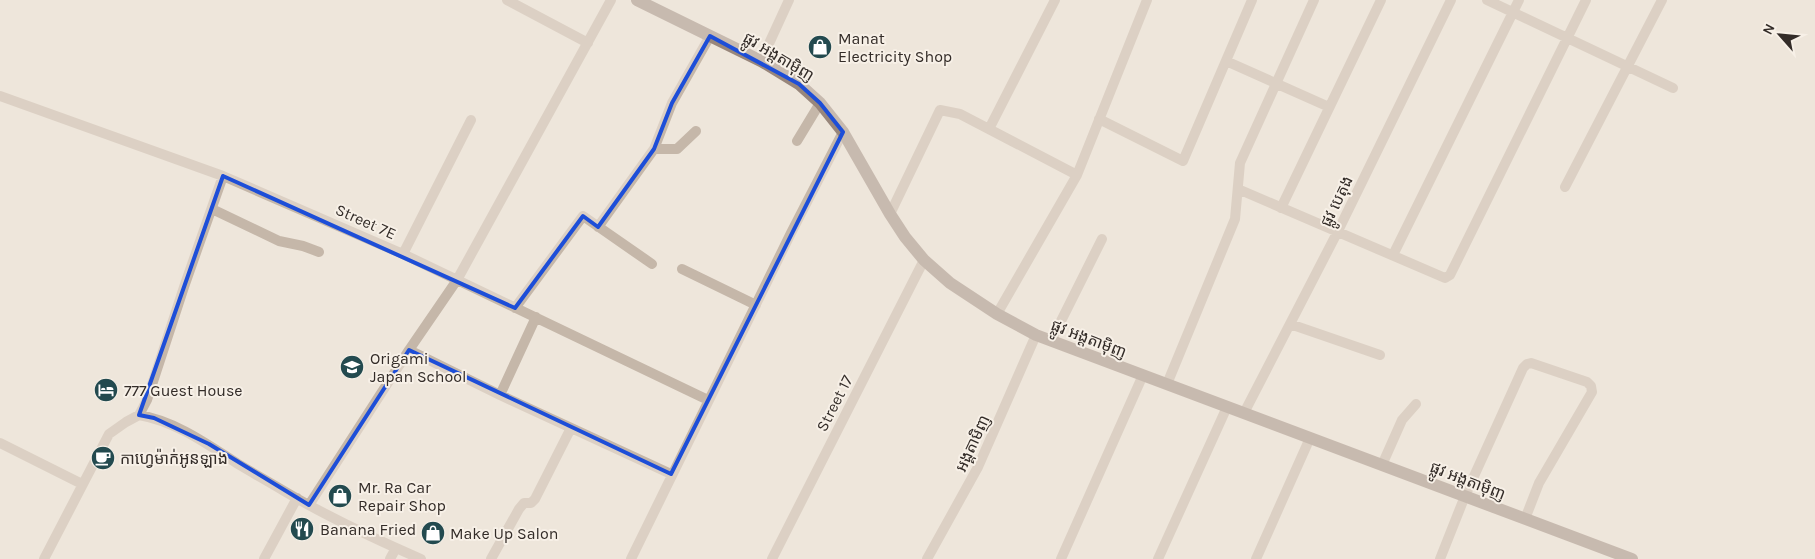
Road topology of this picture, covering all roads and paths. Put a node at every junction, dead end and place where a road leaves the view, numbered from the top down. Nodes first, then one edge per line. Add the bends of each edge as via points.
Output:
1 (507, 0) edge
2 (611, 0) edge
3 (637, 0) edge
4 (790, 0) edge
5 (1055, 0) edge
6 (1148, 0) edge
7 (1252, 0) edge
8 (1314, 0) edge
9 (1382, 0) edge
10 (1451, 0) edge
11 (1487, 0) edge
12 (1519, 0) edge
13 (1586, 0) edge
14 (1662, 0) edge
15 (1513, 12) junction
16 (710, 36) junction
17 (1568, 38) junction
18 (588, 43) junction
19 (760, 61) junction
20 (1226, 61) junction
21 (1628, 66) junction
22 (1276, 84) junction
23 (1673, 88) dead end
24 (0, 96) edge
25 (820, 103) junction
26 (1330, 107) junction
27 (1099, 119) junction
28 (471, 120) dead end
29 (989, 129) junction
30 (696, 130) dead end
31 (843, 132) junction
32 (797, 140) dead end
33 (654, 149) junction
34 (1077, 175) junction
35 (223, 176) junction
36 (1565, 187) dead end
37 (1238, 189) junction
38 (1281, 208) junction
39 (212, 209) junction
40 (890, 214) junction
41 (598, 227) junction
42 (1338, 231) junction
43 (1102, 239) dead end
44 (319, 252) dead end
45 (403, 254) junction
46 (1392, 255) junction
47 (924, 260) junction
48 (652, 264) dead end
49 (682, 269) dead end
50 (457, 280) junction
51 (756, 305) junction
52 (515, 308) junction
53 (997, 314) junction
54 (536, 317) junction
55 (1290, 324) junction
56 (1036, 335) junction
57 (1052, 341) junction
58 (409, 350) junction
59 (1380, 355) dead end
60 (1143, 375) junction
61 (1167, 384) junction
62 (500, 395) junction
63 (708, 400) junction
64 (1416, 404) dead end
65 (1227, 407) junction
66 (1244, 413) junction
67 (139, 415) junction
68 (571, 428) junction
69 (1310, 438) junction
70 (0, 443) edge
71 (1382, 465) junction
72 (672, 474) junction
73 (82, 484) junction
74 (1465, 496) junction
75 (297, 498) junction
76 (309, 506) junction
77 (1525, 519) junction
78 (396, 548) junction
79 (44, 559) edge
80 (264, 559) edge
81 (390, 559) edge
82 (422, 559) edge
83 (490, 559) edge
84 (631, 559) edge
85 (772, 559) edge
86 (927, 559) edge
87 (1062, 559) edge
88 (1158, 559) edge
89 (1256, 559) edge
90 (1440, 559) edge
91 (1632, 559) edge

1 - 18 street
2 - 18 street
3 - 16 street, ផ្លូវ អង្តតាម៉ិញ
4 - 19 street
5 - 29 street
6 - 27 street
7 - 20 street
8 - 22 street
9 - 26 street
10 - 42 street, ផ្លូវ បេតុង
11 - 15 street
12 - 15 street
13 - 17 street
14 - 21 street
15 - 17 street
15 - 46 street
16 - 19 street, ផ្លូវ អង្តតាម៉ិញ
16 - 33 street via 672,104
17 - 21 street
17 - 46 street via 1450,275 1441,278
18 - 50 street
19 - 25 street, ផ្លូវ អង្តតាម៉ិញ via 799,84
20 - 22 street
20 - 27 street via 1183,161
21 - 23 street
21 - 36 street
22 - 26 street
22 - 37 street via 1240,163
24 - 35 street, Street 7E
25 - 31 street, ផ្លូវ អង្តតាម៉ិញ
25 - 32 street
26 - 38 street
27 - 34 street
28 - 45 street
29 - 34 street
29 - 40 street via 960,114 940,110
30 - 33 street via 677,149
31 - 40 street, ផ្លូវ អង្តតាម៉ិញ
31 - 51 street
33 - 41 street
34 - 53 street
35 - 39 street
35 - 45 street, Street 7E
37 - 38 street
37 - 61 street via 1235,220
38 - 42 street
39 - 44 street via 279,241
39 - 67 street via 147,400
40 - 47 street, ផ្លូវ អង្តតាម៉ិញ
41 - 48 street
41 - 52 street via 583,216
42 - 46 street
42 - 55 street, ផ្លូវ បេតុង
43 - 57 street
45 - 50 street, Street 7E
47 - 53 street, ផ្លូវ អង្តតាម៉ិញ via 950,284
47 - 85 street, Street 17
49 - 51 street
50 - 52 street, Street 7E
50 - 58 street
51 - 63 street
52 - 54 street, Street 7E
53 - 56 street, ផ្លូវ អង្តតាម៉ិញ
54 - 62 street
54 - 63 street, Street 7E
55 - 59 street
55 - 66 street, ផ្លូវ បេតុង
56 - 57 street, ផ្លូវ អង្តតាម៉ិញ
56 - 86 street, អង្គតាមិញ via 978,467
57 - 60 street, ផ្លូវ អង្តតាម៉ិញ
58 - 62 street
58 - 76 street
60 - 61 street, ផ្លូវ អង្តតាម៉ិញ
60 - 87 street
61 - 65 street, ផ្លូវ អង្តតាម៉ិញ
62 - 68 street
63 - 72 street
64 - 71 street via 1402,420
65 - 66 street, ផ្លូវ អង្តតាម៉ិញ
65 - 88 street
66 - 69 street, ផ្លូវ អង្តតាម៉ិញ
67 - 73 street via 110,434
67 - 75 street via 154,418 209,444
68 - 72 street
68 - 83 street via 535,499 519,509
69 - 71 street, ផ្លូវ អង្តតាម៉ិញ
69 - 89 street
70 - 73 street
71 - 74 street, ផ្លូវ អង្តតាម៉ិញ
72 - 84 street
73 - 79 street
74 - 77 street, ផ្លូវ អង្តតាម៉ិញ
74 - 77 street via 1527,364 1586,382 1592,392 1539,483
74 - 90 street
75 - 76 street
75 - 80 street
76 - 78 street
77 - 91 street, ផ្លូវ អង្តតាម៉ិញ
78 - 81 street
78 - 82 street

